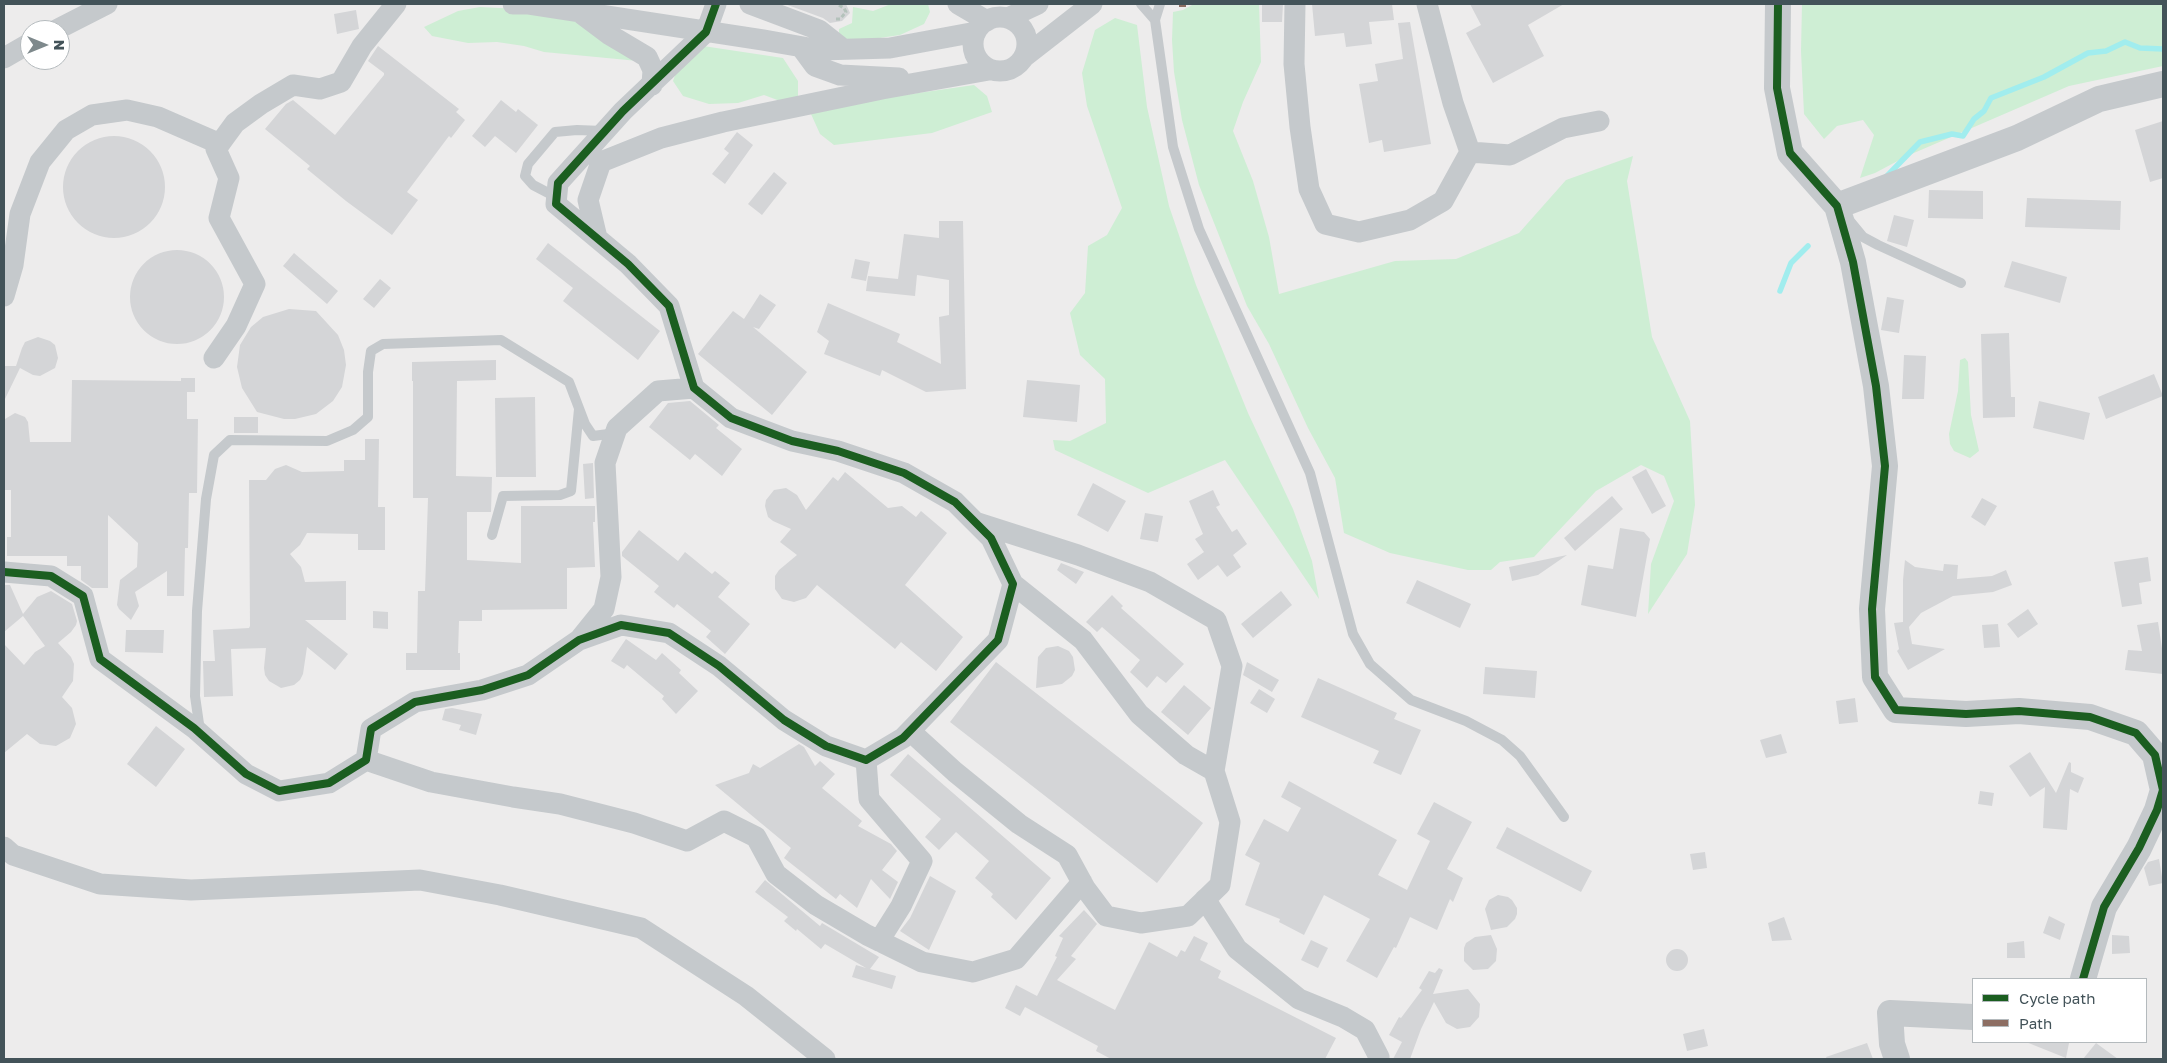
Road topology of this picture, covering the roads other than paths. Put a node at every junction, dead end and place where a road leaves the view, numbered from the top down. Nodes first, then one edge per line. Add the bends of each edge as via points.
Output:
1 (107, 4) edge
2 (396, 4) edge
3 (513, 4) edge
4 (716, 4) edge
5 (750, 4) edge
6 (958, 4) edge
7 (1038, 4) edge
8 (1092, 4) edge
9 (1141, 4) edge
10 (1160, 4) edge
11 (1295, 4) edge
12 (1427, 4) edge
13 (1778, 4) edge
14 (580, 12) junction
15 (773, 12) junction
16 (1008, 18) junction
17 (1156, 20) junction
18 (70, 23) edge
19 (808, 26) junction
20 (981, 27) junction
21 (706, 32) junction
22 (763, 40) junction
23 (801, 47) junction
24 (20, 49) edge
25 (843, 49) junction
26 (1024, 56) junction
27 (4, 58) edge
28 (989, 70) junction
29 (958, 75) junction
30 (2163, 84) edge
31 (652, 85) junction
32 (1599, 121) dead end
33 (604, 131) junction
34 (220, 144) junction
35 (1470, 152) junction
36 (556, 197) junction
37 (1837, 206) junction
38 (597, 238) junction
39 (1960, 283) dead end
40 (4, 296) edge
41 (214, 358) dead end
42 (694, 388) junction
43 (579, 405) junction
44 (616, 433) junction
45 (975, 522) junction
46 (492, 535) dead end
47 (4, 572) edge
48 (1013, 584) junction
49 (579, 640) junction
50 (910, 731) junction
51 (200, 733) junction
52 (366, 760) junction
53 (866, 760) junction
54 (1214, 771) junction
55 (1564, 817) dead end
56 (4, 847) edge
57 (1082, 882) junction
58 (1205, 899) junction
59 (880, 941) junction
60 (2083, 978) edge
61 (1972, 1017) edge
62 (826, 1059) edge
63 (1378, 1059) edge
64 (1897, 1059) edge

1 - 18 street
2 - 34 street via 362,46 341,82 320,89 294,85 235,123
3 - 14 street
4 - 21 street
5 - 15 street
6 - 20 street
7 - 16 street
8 - 26 street
9 - 17 lane
10 - 17 lane
11 - 35 street via 1294,64 1300,127 1309,189 1325,224 1359,232 1410,220 1443,201
12 - 35 street via 1453,103
13 - 37 street via 1777,88 1790,153
14 - 21 street
14 - 31 street via 646,56 653,70
15 - 19 street
15 - 22 street
16 - 20 street via 999,17
16 - 26 street via 1016,22 1026,36 1028,45
17 - 55 lane via 1174,147 1199,229 1310,473 1353,634 1370,664 1411,700 1466,721 1502,740 1520,756
19 - 23 street
19 - 25 street via 819,30
20 - 25 street via 890,48
20 - 28 street via 973,48 976,57
21 - 22 street
21 - 31 street
22 - 23 street
23 - 25 street
23 - 29 street via 814,66 840,75 914,79
24 - 27 street
26 - 28 street via 1016,67 1007,71
28 - 29 street
29 - 38 street via 723,122 670,135 601,162 588,200
30 - 37 street via 2099,99 2018,138
31 - 33 street
32 - 35 street via 1563,128 1510,155
33 - 36 street via 558,183
33 - 36 lane via 555,132 533,157 525,176 533,186
34 - 40 street via 158,117 127,110 92,115 66,130 40,162 20,214 13,265
34 - 41 street via 216,148 228,178 219,218 255,284 236,326
36 - 38 street via 556,204
37 - 39 lane via 1863,237
37 - 60 street via 1853,262 1876,386 1885,466 1872,608 1875,676 1896,710 1966,714 2019,711 2090,717 2136,733 2155,755 2163,790 2157,810 2104,907
38 - 42 street via 669,306
42 - 44 street via 658,391 617,428
42 - 45 street via 731,418 792,441 838,451 904,473 955,502
43 - 44 lane via 593,436
43 - 46 lane via 571,491 560,495 503,496
43 - 51 lane via 569,382 501,340 383,344 371,351 368,417 352,430 327,441 230,440 214,455 206,499 197,611 195,696
44 - 49 street via 605,463 611,578 604,608
45 - 48 street via 991,538
45 - 54 street via 1150,582 1216,620 1232,666
47 - 51 street via 51,576 83,596 100,659
48 - 50 street via 998,640
48 - 54 street via 1083,640 1139,714 1186,755
49 - 52 street via 528,675 482,690 415,702 370,729
49 - 53 street via 621,625 669,633 719,666 784,720 826,746
50 - 53 street
50 - 57 street via 1018,824 1067,855
51 - 52 street via 246,774 279,791 329,783
52 - 59 street via 431,782 560,804 687,841 724,821 756,837 776,874 816,905
53 - 59 street via 869,799 922,862
54 - 58 street via 1230,822 1220,884
56 - 62 street via 13,855 100,884 191,890 420,880 641,928 746,996
57 - 58 street via 1106,916 1141,923 1188,916
57 - 59 street via 1016,959 973,972 922,962
58 - 63 street via 1237,949 1299,999 1365,1030
61 - 64 street via 1890,1013 1892,1044

